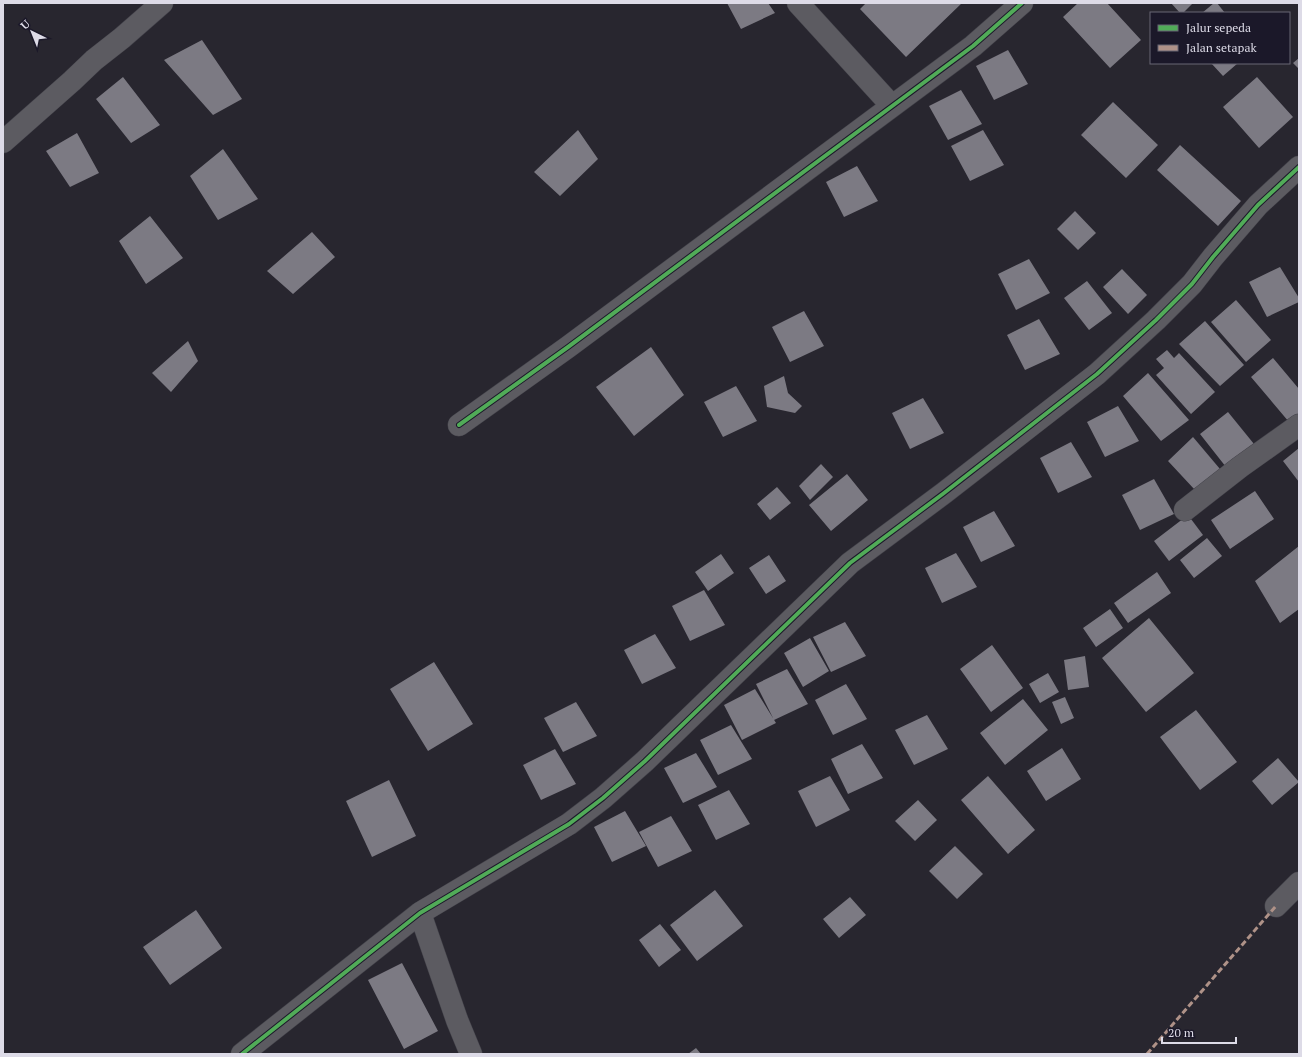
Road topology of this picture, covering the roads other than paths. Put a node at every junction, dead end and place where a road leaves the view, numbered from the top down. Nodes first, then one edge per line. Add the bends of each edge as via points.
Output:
1 (162, 3) edge
2 (798, 3) edge
3 (1022, 3) edge
4 (892, 106) junction
5 (3, 142) edge
6 (1299, 167) edge
7 (458, 425) dead end
8 (1299, 425) edge
9 (1185, 510) dead end
10 (1299, 883) edge
11 (1276, 906) dead end
12 (420, 913) junction
13 (242, 1054) edge
14 (471, 1054) edge

1 - 5 street
2 - 4 street
3 - 4 street via 973,46
4 - 7 street via 568,348
6 - 12 street via 1258,205 1192,284 1097,374 850,563 645,761 603,798 569,824
8 - 9 street
10 - 11 street
12 - 13 street
12 - 14 street

